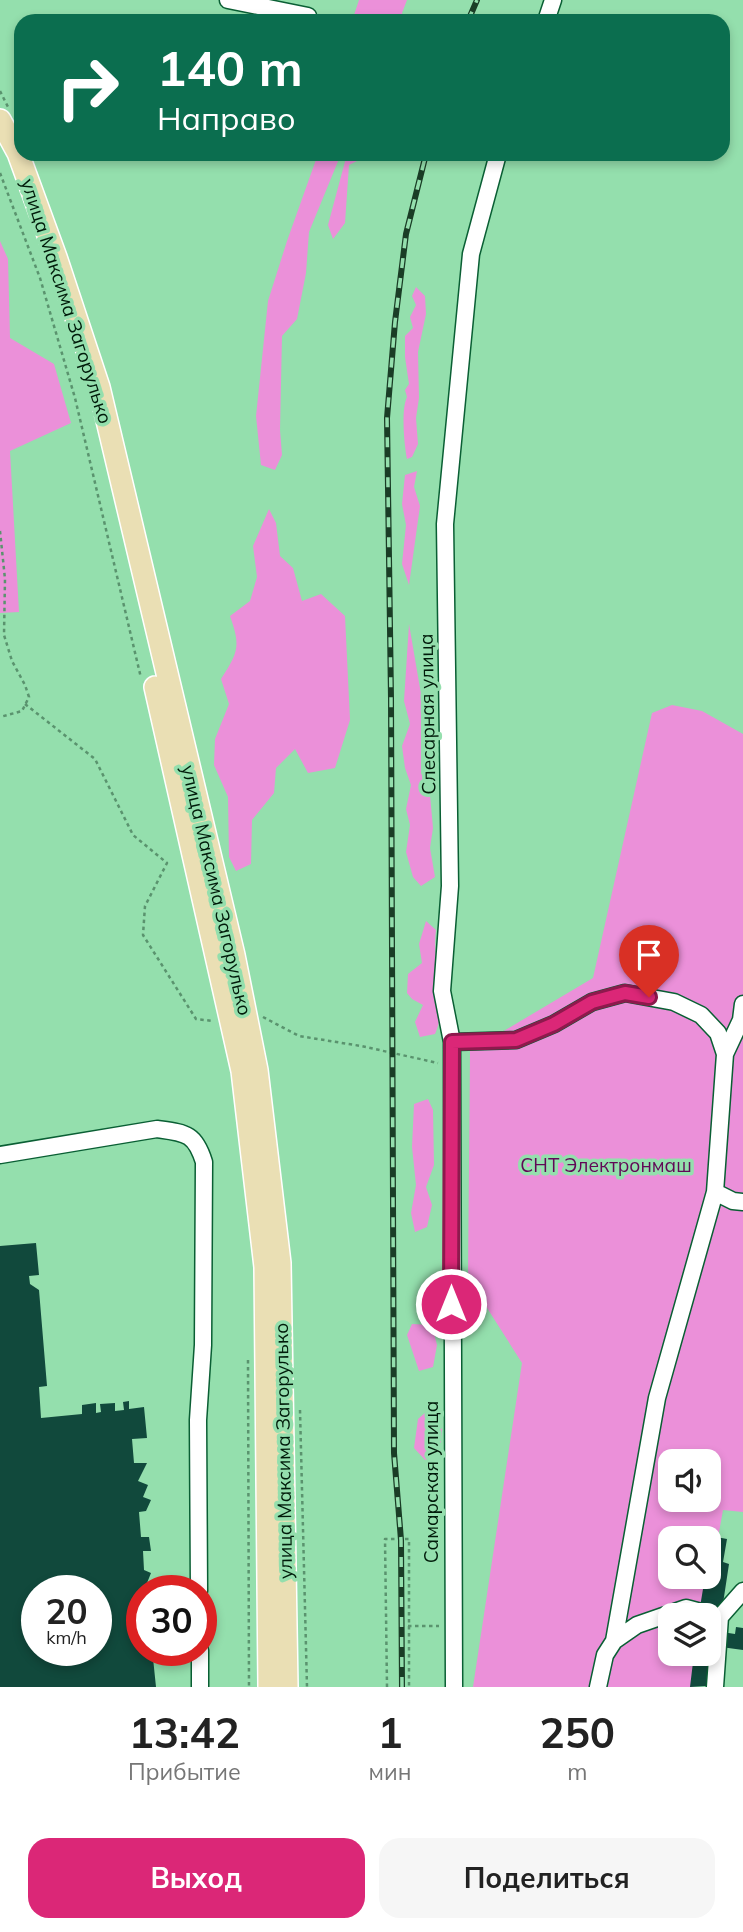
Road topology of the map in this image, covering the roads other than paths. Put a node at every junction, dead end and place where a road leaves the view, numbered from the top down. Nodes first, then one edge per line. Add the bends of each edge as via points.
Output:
1 (228, 0) edge
2 (297, 14) edge
3 (0, 120) edge
4 (0, 145) edge
5 (14, 146) edge
6 (21, 161) edge
7 (496, 161) edge
8 (743, 1004) edge
9 (452, 1042) junction
10 (725, 1054) junction
11 (0, 1155) edge
12 (715, 1192) junction
13 (743, 1202) edge
14 (451, 1278) joint
15 (200, 1575) edge
16 (743, 1591) edge
17 (721, 1616) edge
18 (658, 1618) edge
19 (614, 1642) junction
20 (200, 1666) edge
21 (716, 1666) edge
22 (200, 1687) edge
23 (269, 1687) edge
24 (287, 1687) edge
25 (454, 1687) edge
26 (598, 1687) edge
27 (715, 1687) edge

1 - 2 street
3 - 5 main road, улица Максима Загорулько
4 - 23 main road, улица Максима Загорулько via 49,271 86,389 242,1072 265,1267
6 - 24 main road, улица Максима Загорулько via 99,387 234,955 257,1070 280,1263
7 - 9 street, Слесарная улица via 471,254 445,524 450,886 442,991
8 - 10 street via 741,1020
9 - 10 street via 516,1040 592,1002 625,993 674,1002 701,1016 718,1032
9 - 14 street, Слесарная улица
10 - 12 street
11 - 15 street via 157,1129 183,1132 198,1144 204,1162
12 - 13 street
12 - 19 street via 657,1398
14 - 25 street, Самарская улица
16 - 17 street
18 - 19 street via 637,1625
19 - 26 street via 605,1655
20 - 22 street
21 - 27 street

